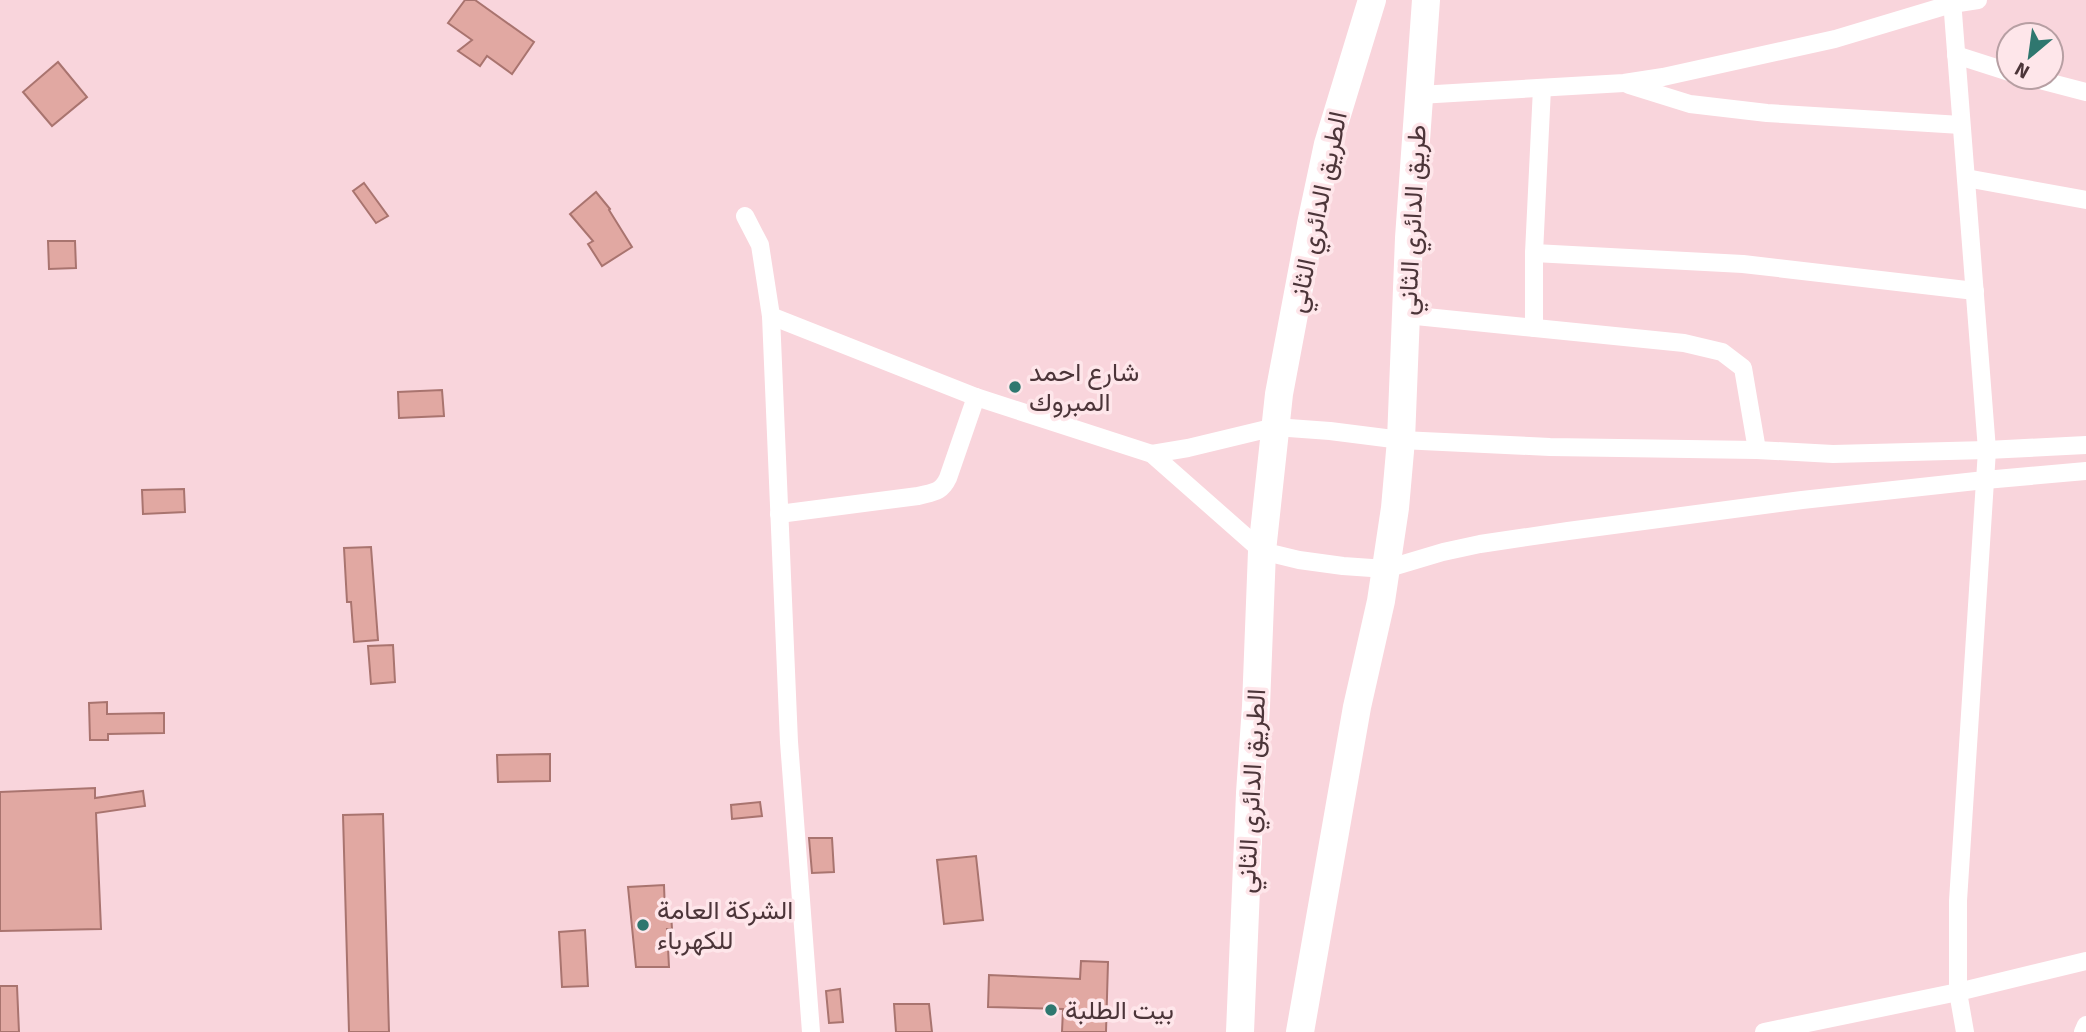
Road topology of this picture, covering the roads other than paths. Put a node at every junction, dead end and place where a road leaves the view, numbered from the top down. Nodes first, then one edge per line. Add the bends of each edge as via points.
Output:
1 (1371, 0) edge
2 (1426, 0) edge
3 (1978, 0) edge
4 (1952, 2) edge
5 (1956, 55) junction
6 (1995, 68) edge
7 (1624, 83) junction
8 (2065, 87) edge
9 (1542, 88) junction
10 (2086, 92) edge
11 (1419, 95) junction
12 (1961, 125) junction
13 (1966, 178) junction
14 (2086, 200) edge
15 (745, 216) dead end
16 (1534, 253) junction
17 (1975, 291) junction
18 (1406, 315) junction
19 (771, 316) junction
20 (1534, 328) junction
21 (976, 397) junction
22 (1275, 427) junction
23 (1401, 440) junction
24 (2086, 445) edge
25 (1757, 450) junction
26 (1987, 450) junction
27 (1152, 454) junction
28 (2086, 471) edge
29 (1985, 480) junction
30 (779, 514) junction
31 (1262, 551) junction
32 (1386, 569) junction
33 (2086, 961) edge
34 (1958, 992) junction
35 (2086, 1025) edge
36 (811, 1032) edge
37 (1240, 1032) edge
38 (1300, 1032) edge
39 (1764, 1032) edge
40 (1965, 1032) edge
41 (2083, 1032) edge

1 - 22 main road, الطريق الدائري الثاني via 1328,144
2 - 11 main road, طريق الدائري الثاني
3 - 4 street
4 - 5 street
4 - 7 street via 1835,38
5 - 6 street
5 - 12 street
7 - 9 street
7 - 12 street via 1690,104
8 - 10 street
9 - 11 street
9 - 16 street
11 - 18 main road, طريق الدائري الثاني
12 - 13 street
13 - 14 street
13 - 17 street
15 - 19 street via 760,245
16 - 17 street via 1742,264
16 - 20 street
17 - 26 street
18 - 20 street
18 - 23 main road, طريق الدائري الثاني
19 - 21 street
19 - 30 street
20 - 25 street via 1684,343 1722,352 1743,368
21 - 27 street
21 - 30 street via 948,478 937,492
22 - 23 street
22 - 27 street
22 - 31 main road, الطريق الدائري الثاني
23 - 25 street
23 - 32 main road, طريق الدائري الثاني
24 - 26 street
25 - 26 street via 1833,454
26 - 29 street
27 - 31 street
28 - 29 street
29 - 32 street via 1505,540
29 - 34 street via 1958,901
30 - 36 street via 789,742
31 - 32 street via 1318,563
31 - 37 main road, الطريق الدائري الثاني
32 - 38 main road
33 - 34 street
34 - 39 street
34 - 40 street
35 - 41 street

